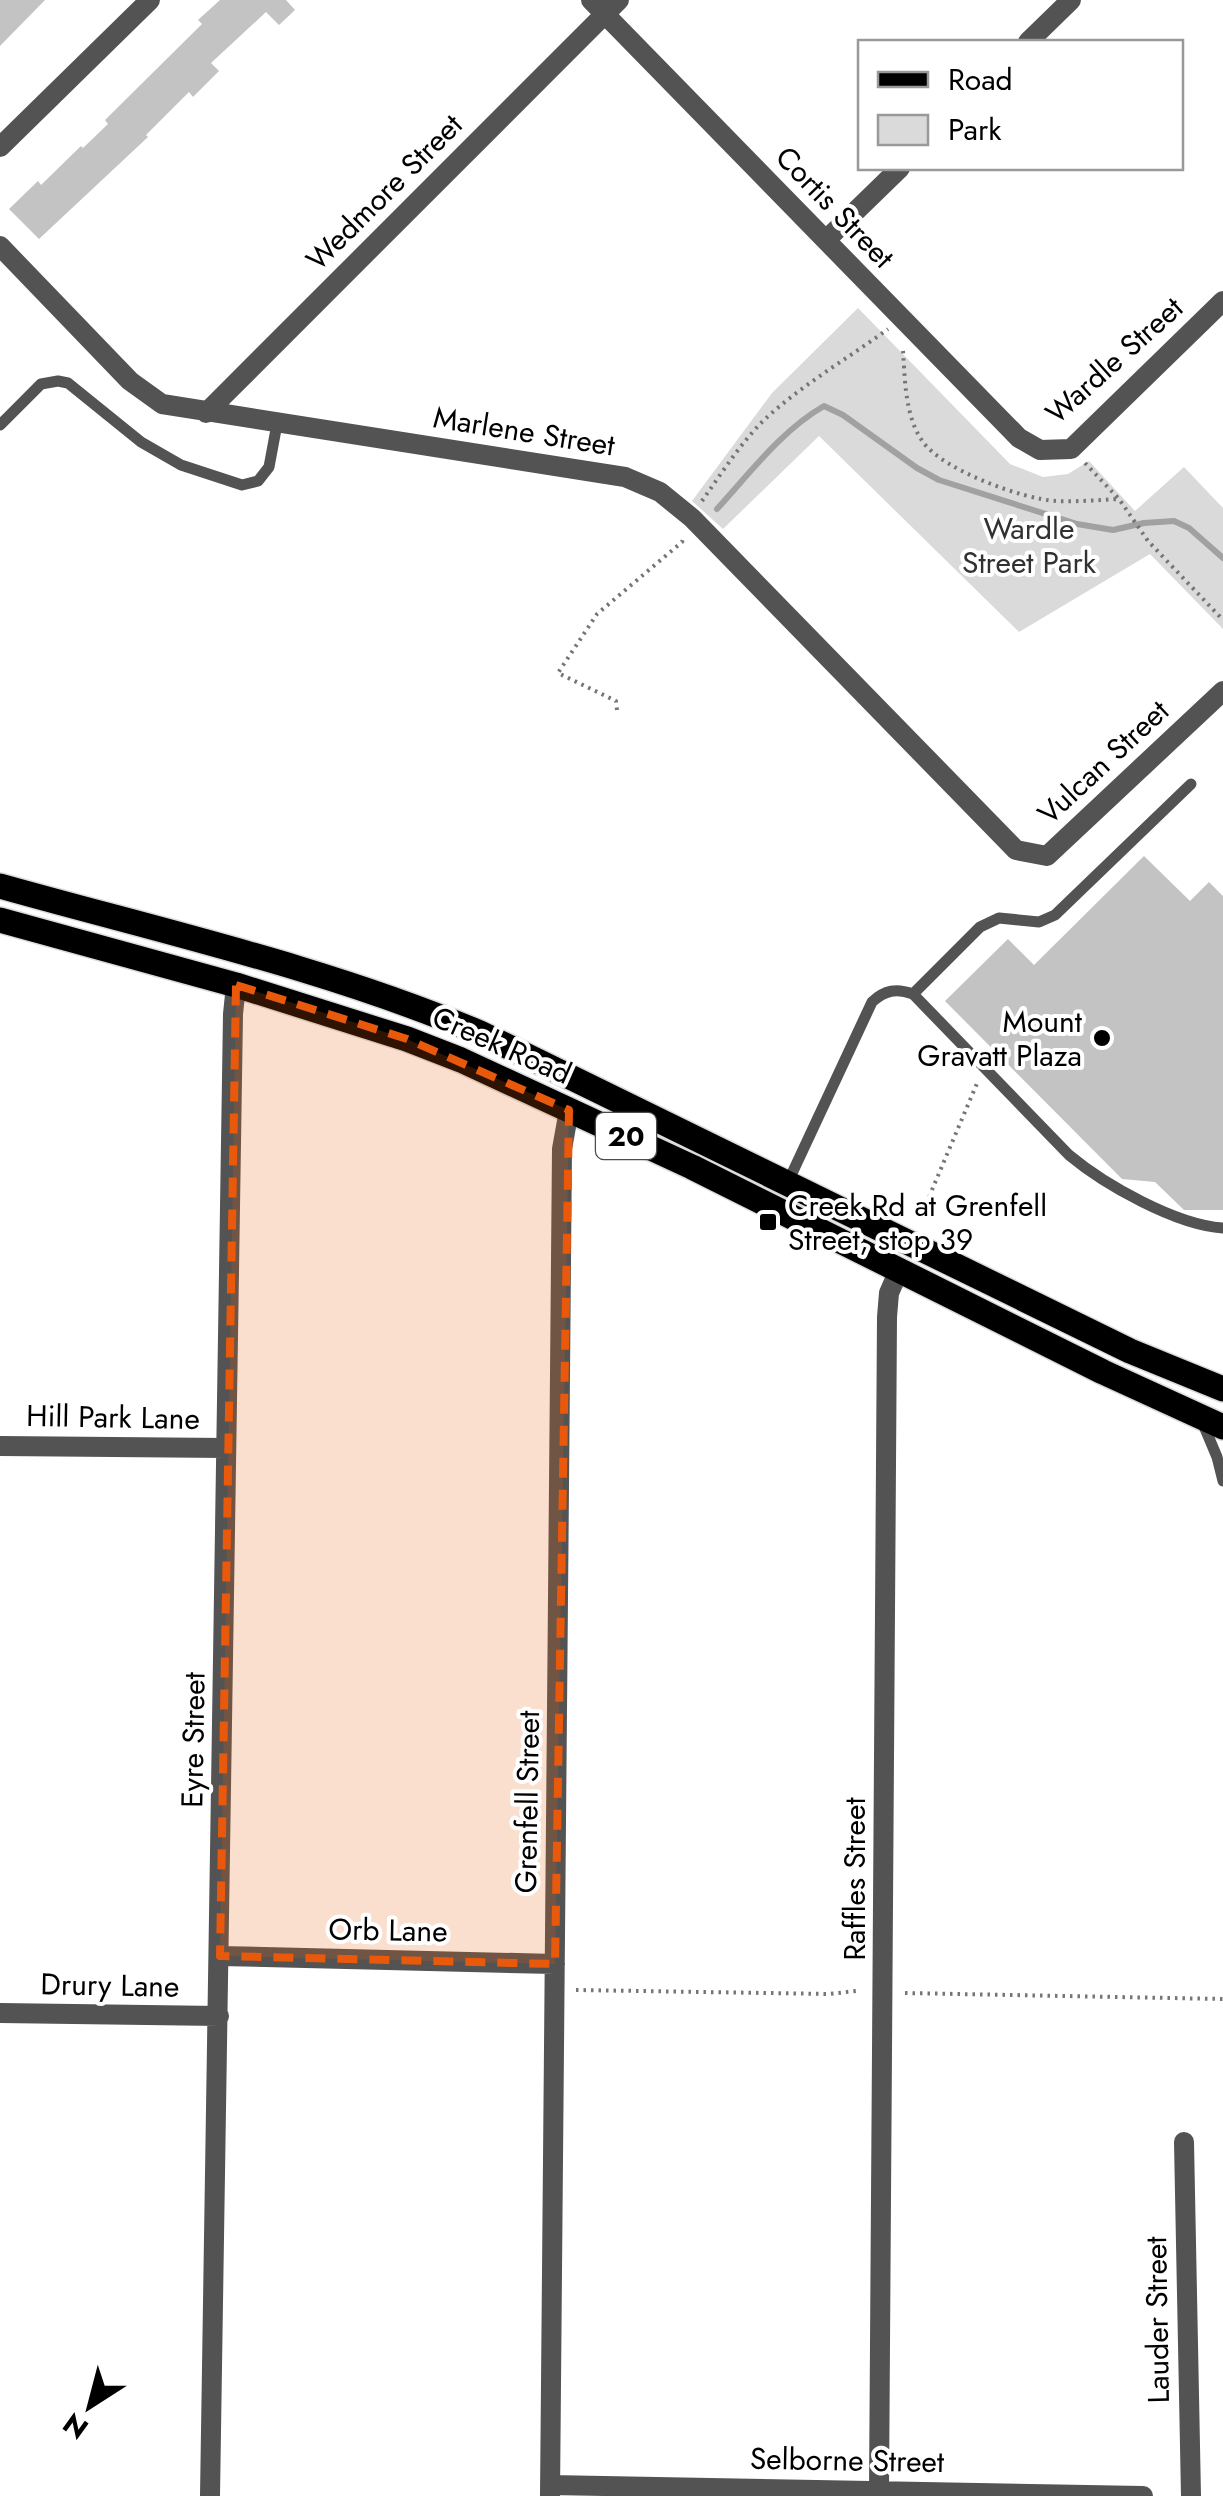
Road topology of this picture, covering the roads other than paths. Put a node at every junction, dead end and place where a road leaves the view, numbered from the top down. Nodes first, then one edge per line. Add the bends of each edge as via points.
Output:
1 (150, 0) edge
2 (1071, 0) edge
3 (605, 5) edge
4 (1030, 40) edge
5 (0, 147) edge
6 (898, 170) edge
7 (826, 240) junction
8 (0, 246) edge
9 (1223, 301) edge
10 (206, 412) junction
11 (278, 424) junction
12 (0, 425) edge
13 (1040, 450) joint
14 (1223, 692) edge
15 (1191, 784) dead end
16 (1016, 850) joint
17 (0, 886) edge
18 (0, 920) edge
19 (236, 985) junction
20 (913, 994) junction
21 (569, 1110) junction
22 (787, 1182) junction
23 (1223, 1228) edge
24 (899, 1270) junction
25 (1223, 1389) edge
26 (1212, 1422) edge
27 (0, 1446) edge
28 (226, 1448) junction
29 (1223, 1481) edge
30 (220, 1956) junction
31 (555, 1964) junction
32 (0, 2013) edge
33 (219, 2016) junction
34 (1184, 2142) dead end
35 (550, 2490) edge
36 (879, 2490) junction
37 (210, 2496) edge
38 (1143, 2496) edge
39 (1191, 2496) edge

1 - 5 street
2 - 4 street
3 - 7 street, Cortis Street
3 - 10 street, Wedmore Street
6 - 7 street
7 - 13 street, Cortis Street via 1019,438
8 - 10 street, Marlene Street via 130,382 162,404
9 - 13 street, Wardle Street via 1071,449
10 - 11 street, Marlene Street
11 - 12 lane via 268,468 258,481 242,485 154,450 68,383 41,384
11 - 16 street, Marlene Street via 626,477 660,492
14 - 16 street, Vulcan Street via 1047,856
15 - 20 lane via 1055,915 1039,922 999,918 980,927
17 - 22 main road, Creek Road / 20 via 402,1001
18 - 19 main road, Creek Road / 20
19 - 21 main road, Creek Road / 20 via 407,1039
19 - 28 street, Eyre Street
20 - 22 lane via 881,993 872,1002
20 - 23 lane via 1089,1172 1182,1220
21 - 24 main road, Creek Road / 20
21 - 31 street, Grenfell Street via 562,1149
22 - 25 main road, Creek Road / 20
24 - 26 main road, Creek Road / 20
24 - 36 street, Raffles Street via 886,1317
26 - 29 lane
27 - 28 street, Hill Park Lane
28 - 30 street, Eyre Street
30 - 31 street, Orb Lane
30 - 33 street, Eyre Street
31 - 35 street, Grenfell Street
32 - 33 street, Drury Lane
33 - 37 street, Eyre Street
34 - 39 street, Lauder Street
35 - 36 street, Selborne Street
36 - 38 street, Selborne Street

